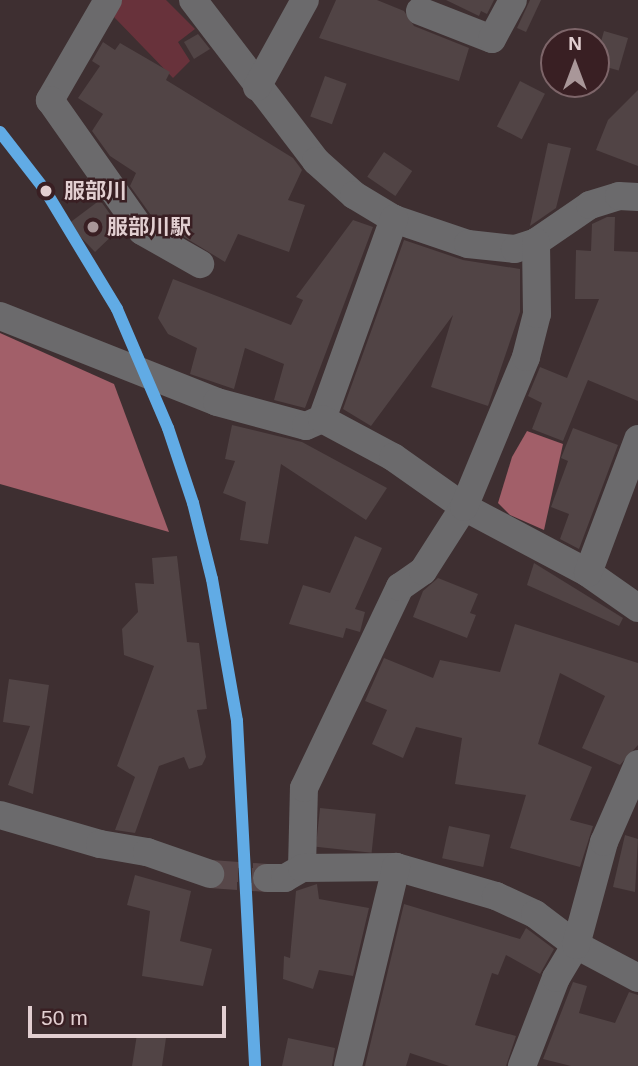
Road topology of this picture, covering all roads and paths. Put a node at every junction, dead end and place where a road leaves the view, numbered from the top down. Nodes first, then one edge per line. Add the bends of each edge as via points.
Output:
1 (108, 0) edge
2 (193, 0) edge
3 (305, 0) edge
4 (513, 0) edge
5 (420, 10) dead end
6 (257, 87) junction
7 (638, 197) edge
8 (394, 219) junction
9 (536, 242) junction
10 (200, 264) dead end
11 (0, 316) edge
12 (322, 419) junction
13 (638, 439) edge
14 (464, 506) junction
15 (589, 573) junction
16 (638, 608) edge
17 (638, 764) edge
18 (0, 815) edge
19 (396, 867) junction
20 (302, 868) junction
21 (210, 874) tunnel mouth
22 (267, 878) tunnel mouth
23 (576, 945) junction
24 (638, 978) edge
25 (348, 1066) edge
26 (522, 1066) edge

1 - 10 street via 50,100 142,232
2 - 6 street
3 - 6 street
4 - 5 street via 492,39
6 - 8 street via 316,161 354,195
7 - 9 street via 619,196 590,205
8 - 9 street via 468,244 515,249
8 - 12 street
9 - 14 street via 537,314 487,458
11 - 12 street via 217,402 306,426
12 - 14 street via 393,457
13 - 15 street
14 - 15 street
14 - 20 street via 423,571 400,587 304,788
15 - 16 street
17 - 23 street via 604,842
18 - 21 street via 100,844 147,852
19 - 20 street
19 - 23 street via 496,896 535,914
19 - 25 street
20 - 22 street via 285,878
23 - 24 street
23 - 26 street via 556,978

